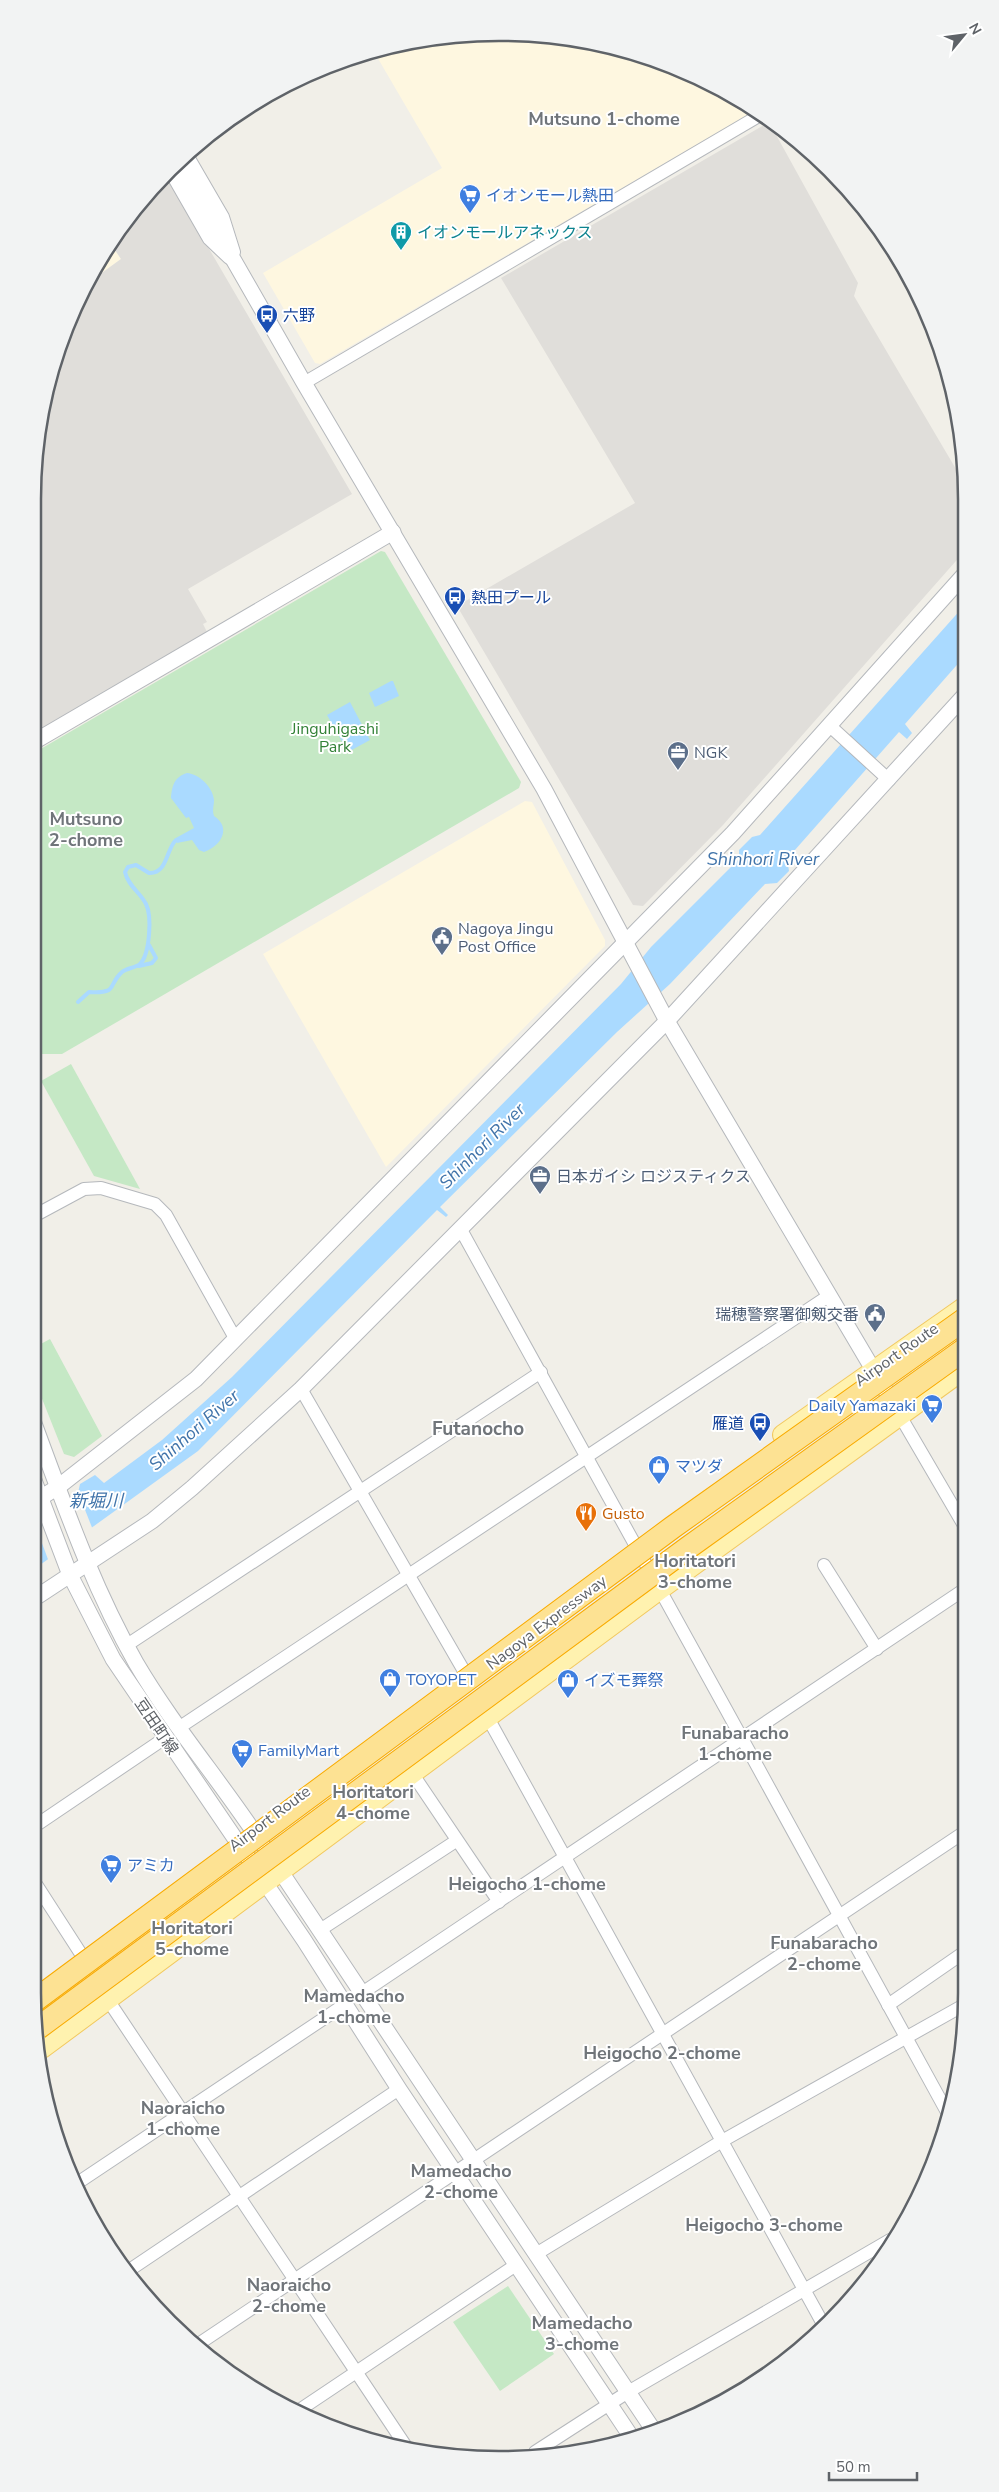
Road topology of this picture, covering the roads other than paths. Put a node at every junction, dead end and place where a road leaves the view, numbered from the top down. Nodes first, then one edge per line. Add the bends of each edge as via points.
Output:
1 (755, 118) edge
2 (190, 161) edge
3 (181, 169) edge
4 (173, 177) edge
5 (238, 267) junction
6 (304, 383) junction
7 (393, 532) junction
8 (958, 582) edge
9 (958, 702) edge
10 (834, 730) junction
11 (41, 738) edge
12 (884, 776) junction
13 (629, 948) junction
14 (664, 1015) junction
15 (41, 1212) edge
16 (460, 1228) junction
17 (830, 1295) junction
18 (958, 1312) edge
19 (958, 1324) edge
20 (235, 1338) junction
21 (958, 1342) edge
22 (958, 1354) edge
23 (873, 1370) junction
24 (541, 1372) junction
25 (958, 1373) edge
26 (301, 1389) junction
27 (899, 1414) junction
28 (41, 1442) edge
29 (588, 1457) junction
30 (58, 1487) junction
31 (361, 1492) junction
32 (41, 1498) edge
33 (41, 1505) edge
34 (958, 1516) edge
35 (636, 1542) junction
36 (689, 1547) junction
37 (88, 1564) junction
38 (824, 1565) dead end
39 (70, 1575) junction
40 (408, 1576) junction
41 (660, 1589) junction
42 (41, 1594) edge
43 (958, 1594) edge
44 (127, 1645) junction
45 (878, 1649) junction
46 (464, 1671) junction
47 (488, 1718) junction
48 (180, 1727) junction
49 (165, 1738) junction
50 (399, 1740) dead end
51 (742, 1740) junction
52 (412, 1773) junction
53 (41, 1822) edge
54 (253, 1830) junction
55 (958, 1836) edge
56 (456, 1841) junction
57 (237, 1842) junction
58 (566, 1859) junction
59 (281, 1872) junction
60 (265, 1884) junction
61 (41, 1892) edge
62 (499, 1902) junction
63 (839, 1916) junction
64 (320, 1930) junction
65 (82, 1954) junction
66 (958, 1957) edge
67 (41, 1984) edge
68 (362, 1994) junction
69 (41, 1995) edge
70 (108, 2000) junction
71 (344, 2005) junction
72 (888, 2005) junction
73 (957, 2009) edge
74 (42, 2012) edge
75 (42, 2025) edge
76 (662, 2034) junction
77 (906, 2038) junction
78 (44, 2046) edge
79 (399, 2089) junction
80 (943, 2105) edge
81 (183, 2112) junction
82 (722, 2141) junction
83 (473, 2160) junction
84 (455, 2172) junction
85 (82, 2180) edge
86 (239, 2196) junction
87 (883, 2244) edge
88 (536, 2254) junction
89 (516, 2266) junction
90 (133, 2267) edge
91 (294, 2279) junction
92 (804, 2289) junction
93 (821, 2320) edge
94 (202, 2341) edge
95 (356, 2372) junction
96 (628, 2392) junction
97 (609, 2404) junction
98 (305, 2407) edge
99 (650, 2425) edge
100 (628, 2432) edge
101 (402, 2440) edge
102 (540, 2449) edge

1 - 6 street
2 - 5 street via 223,217
3 - 5 street
4 - 5 street via 209,239
5 - 6 street
6 - 7 street
7 - 11 street
7 - 13 street via 544,789
8 - 10 street
9 - 12 street
10 - 12 street
10 - 13 street via 733,833
12 - 14 street
13 - 14 street
13 - 20 street
14 - 16 street
14 - 17 street
15 - 20 street via 84,1189 92,1188 155,1204 166,1215
16 - 24 street
16 - 26 street
17 - 23 street
17 - 29 street
18 - 23 main road, Airport Route
19 - 69 highway, Nagoya Expressway, bridge via 673,1527
20 - 30 street via 196,1379
21 - 36 highway, bridge via 768,1478
22 - 36 highway, Nagoya Expressway, bridge
23 - 27 street
23 - 35 main road, Airport Route
24 - 29 street
24 - 31 street
25 - 27 main road
26 - 31 street
26 - 37 street via 152,1521
27 - 34 street
27 - 41 main road
28 - 30 street
29 - 35 street
29 - 40 street
30 - 32 street
30 - 37 street, 豆田町線
31 - 40 street
31 - 44 street
33 - 39 street, 豆田町線 via 47,1512
35 - 41 street
35 - 46 main road, Airport Route
36 - 75 highway, Nagoya Expressway, bridge
37 - 39 street
37 - 44 street, 豆田町線
38 - 45 street
39 - 42 street
39 - 49 street, 豆田町線 via 113,1659
40 - 46 street
40 - 48 street
41 - 47 main road
41 - 51 street
43 - 45 street
44 - 48 street, 豆田町線
45 - 51 street
46 - 54 main road, Airport Route
47 - 52 main road
47 - 58 street
48 - 54 street, 豆田町線
49 - 53 street
49 - 57 street, 豆田町線
50 - 74 highway via 196,1898
51 - 58 street
51 - 63 street
52 - 56 street
52 - 59 main road
54 - 57 main road, Airport Route
54 - 59 street, 豆田町線
55 - 63 street
56 - 62 street
56 - 64 street
57 - 60 street, 豆田町線
57 - 65 main road, Airport Route
58 - 62 street
58 - 76 street
59 - 60 main road
59 - 64 street, 豆田町線
60 - 70 main road
60 - 71 street, 豆田町線
61 - 65 street
62 - 68 street
63 - 72 street
63 - 76 street
64 - 68 street, 豆田町線
65 - 67 main road, Airport Route
66 - 72 street
68 - 83 street, 豆田町線
70 - 78 main road
70 - 81 street
71 - 79 street, 豆田町線
71 - 81 street
72 - 77 street
73 - 77 street
76 - 82 street
76 - 83 street
77 - 80 street
77 - 82 street
79 - 84 street, 豆田町線
79 - 86 street
81 - 85 street
81 - 86 street
82 - 88 street
82 - 92 street
83 - 84 street
83 - 88 street, 豆田町線
84 - 89 street, 豆田町線
84 - 91 street
86 - 90 street
86 - 91 street
87 - 92 street
88 - 96 street, 豆田町線
89 - 95 street
89 - 97 street, 豆田町線
91 - 94 street
91 - 95 street
92 - 93 street
92 - 96 street
95 - 98 street
95 - 101 street
96 - 97 street
96 - 99 street, 豆田町線
97 - 100 street, 豆田町線
97 - 102 street

